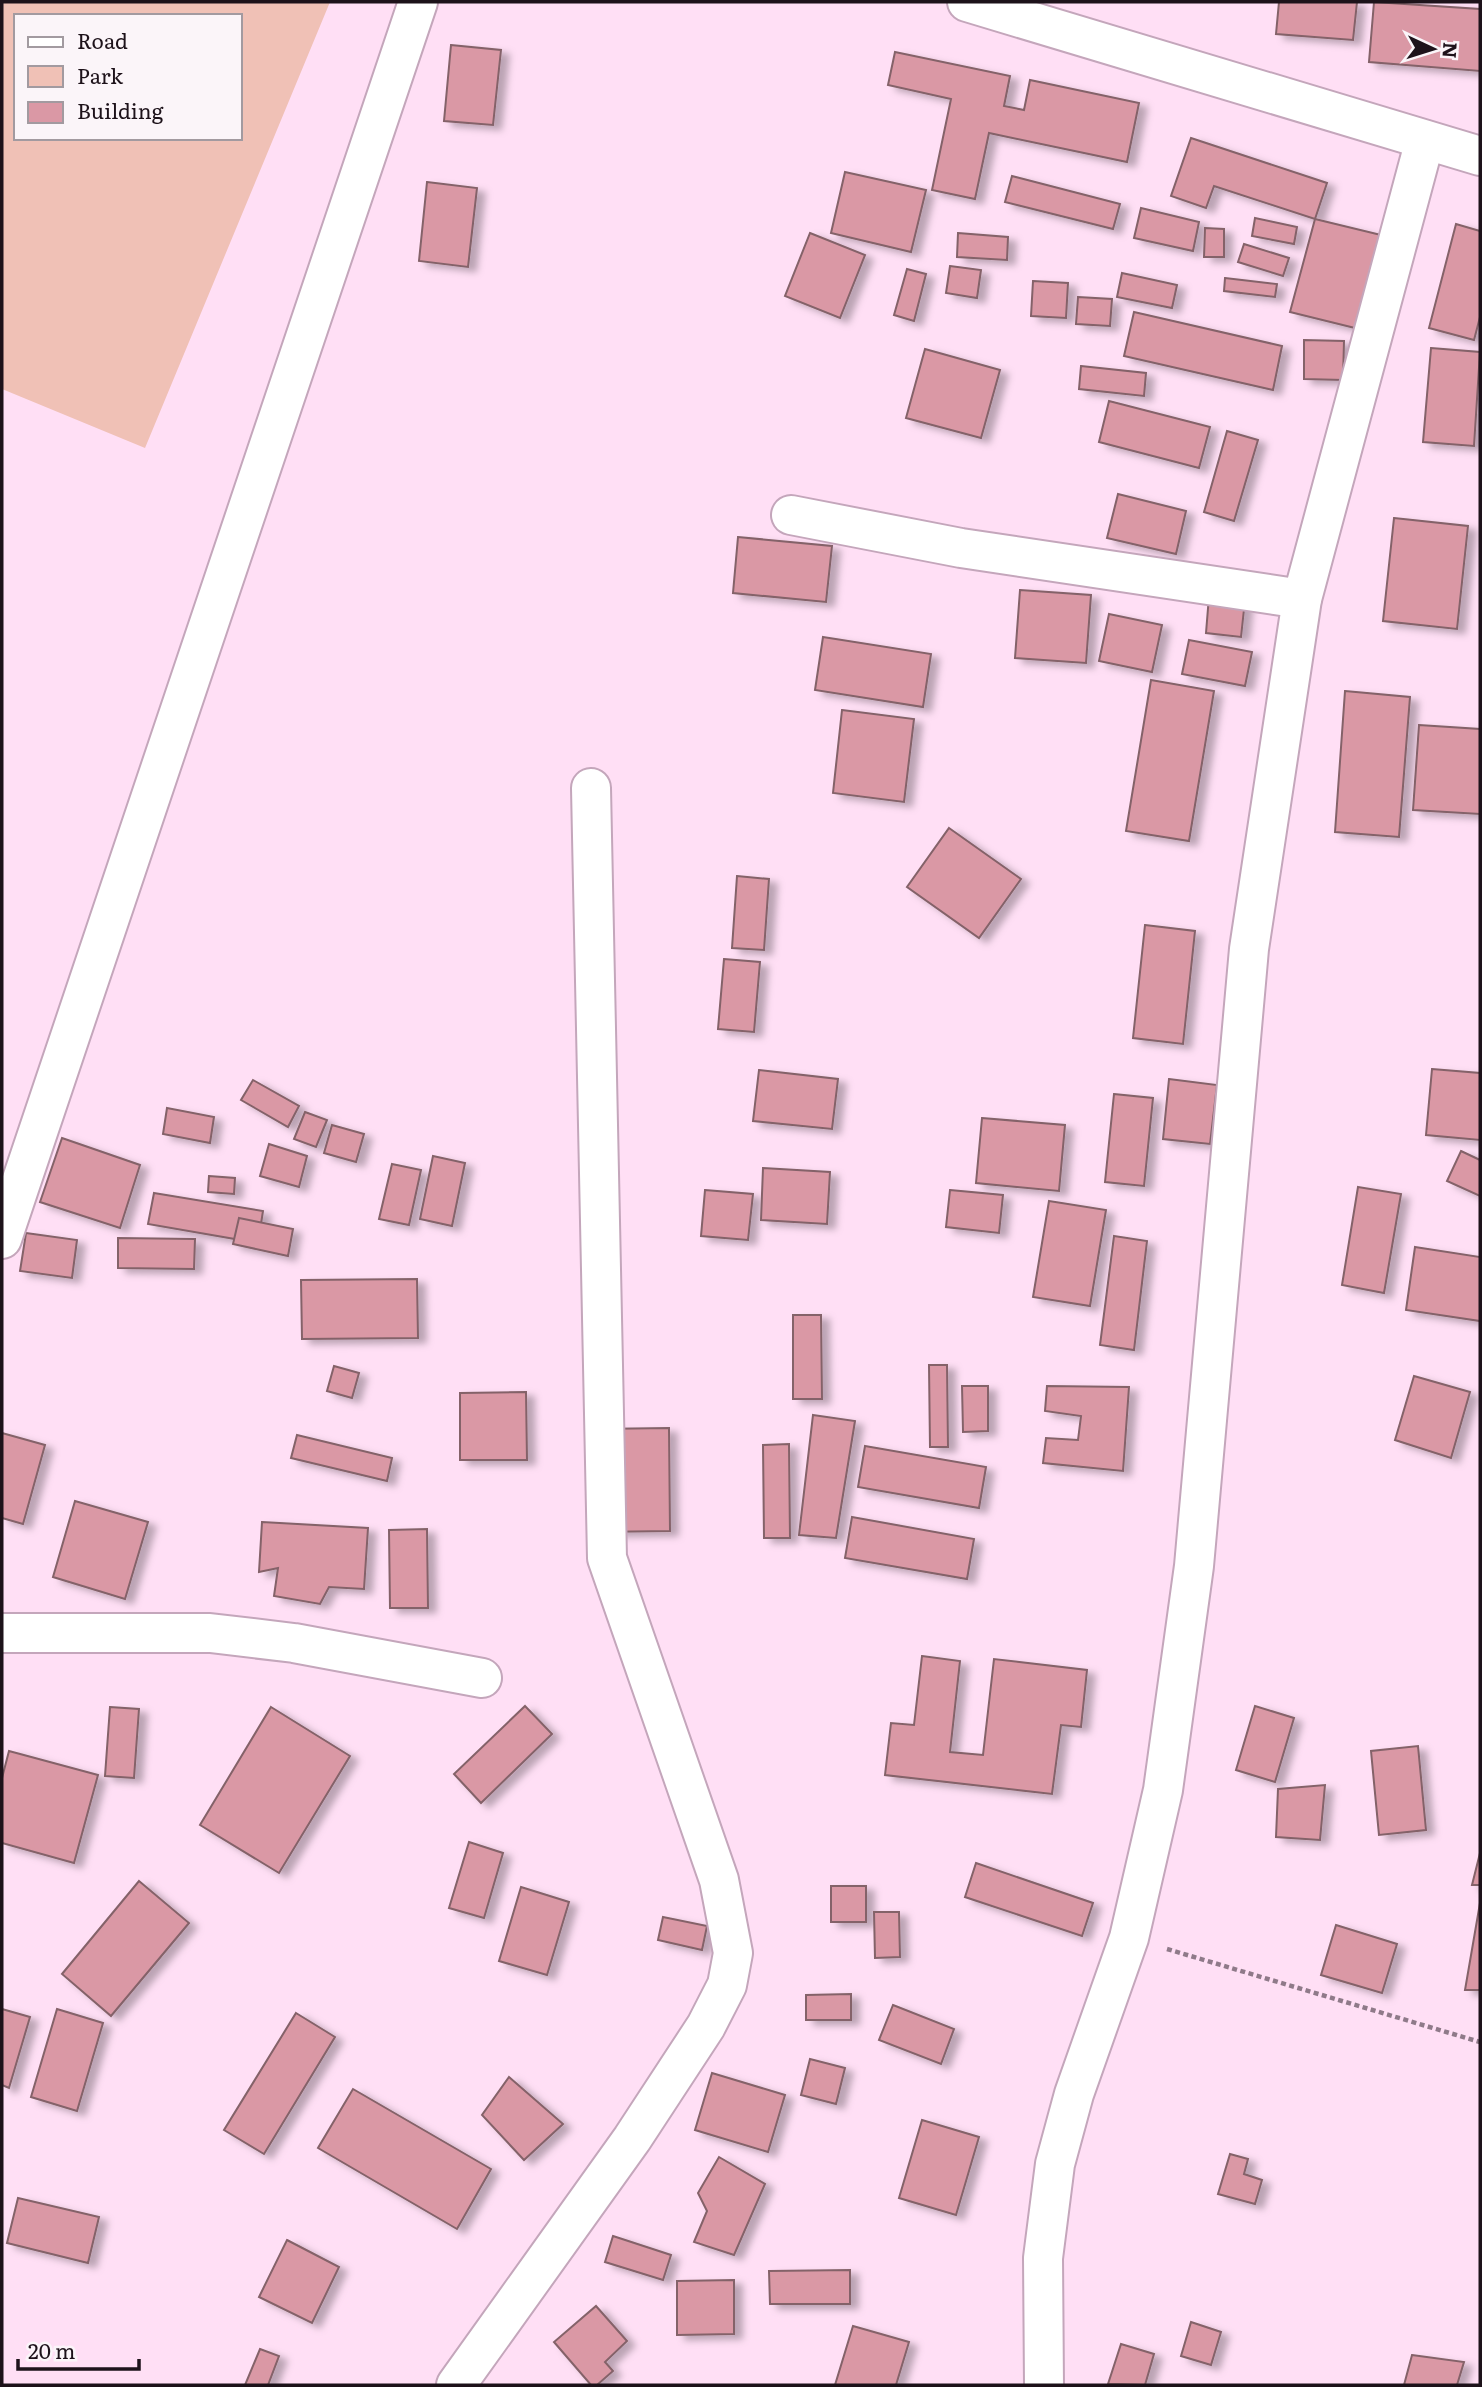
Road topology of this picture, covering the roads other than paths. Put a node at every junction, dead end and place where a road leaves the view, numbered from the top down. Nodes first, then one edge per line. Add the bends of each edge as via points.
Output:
1 (418, 2) edge
2 (967, 2) edge
3 (1425, 140) junction
4 (1480, 156) edge
5 (791, 515) dead end
6 (1302, 599) junction
7 (591, 788) dead end
8 (2, 1239) edge
9 (2, 1633) edge
10 (482, 1678) dead end
11 (456, 2385) edge
12 (1044, 2385) edge

1 - 8 street
2 - 3 street
3 - 4 street
3 - 6 street
5 - 6 street via 961,548
6 - 12 street via 1249,949 1194,1566 1163,1790 1129,1938 1074,2094 1055,2164 1043,2259
7 - 11 street via 607,1558 719,1880 733,1953 727,1985 706,2026 632,2139
9 - 10 street via 210,1633 294,1643

